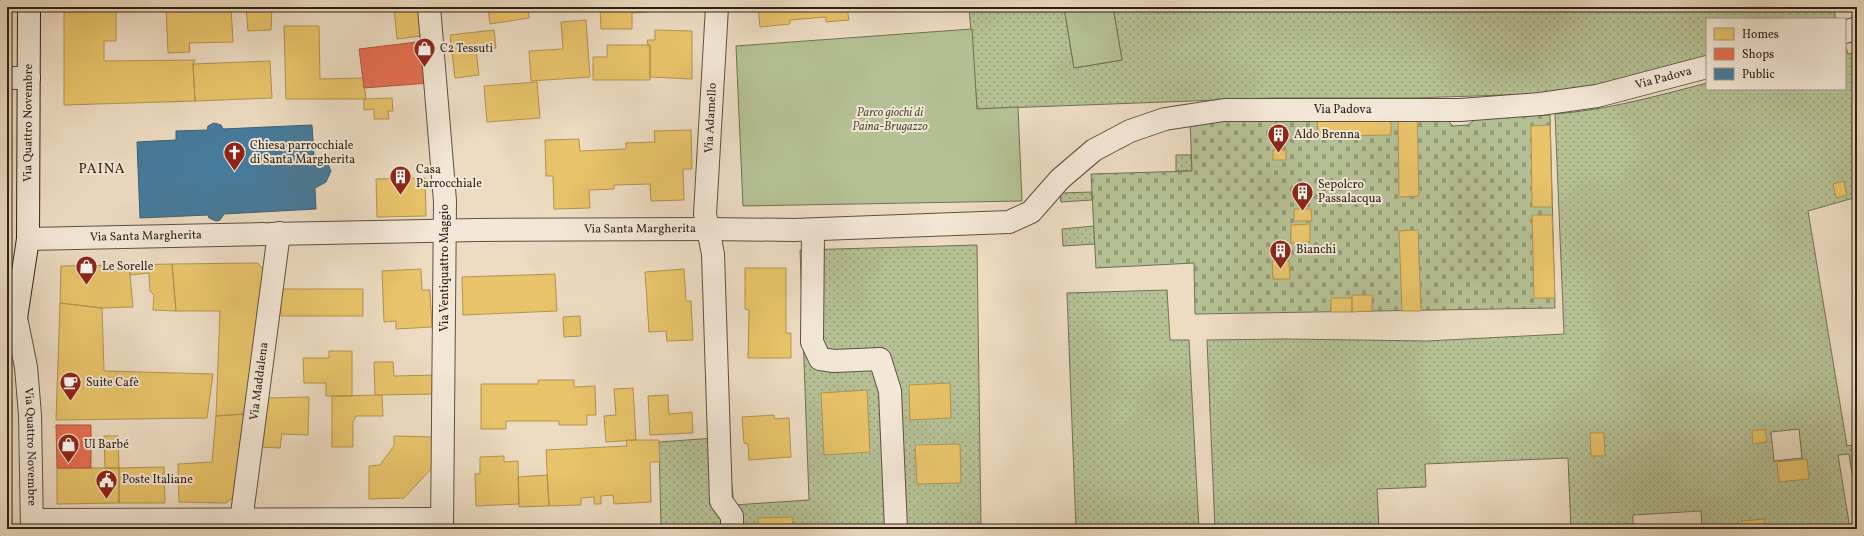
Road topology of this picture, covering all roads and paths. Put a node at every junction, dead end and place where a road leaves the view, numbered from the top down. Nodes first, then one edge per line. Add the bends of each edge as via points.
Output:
1 (29, 7) edge
2 (429, 7) edge
3 (717, 7) edge
4 (1857, 28) edge
5 (1846, 32) edge
6 (1706, 67) edge
7 (7, 78) edge
8 (29, 78) junction
9 (1009, 222) joint
10 (709, 229) junction
11 (813, 230) junction
12 (446, 231) junction
13 (271, 234) junction
14 (28, 239) junction
15 (240, 524) edge
16 (442, 524) edge
17 (32, 525) edge
18 (732, 529) edge
19 (896, 529) edge

1 - 8 street, Via Quattro Novembre
2 - 12 street, Via Ventiquattro Maggio
3 - 10 street, Via Adamello via 705,214
4 - 5 street
6 - 9 street, Via Padova via 1597,96 1540,104 1460,110 1224,110 1165,119 1130,131 1094,150 1060,179 1031,212
7 - 8 street
8 - 14 street, Via Quattro Novembre
9 - 11 street, Via Santa Margherita
10 - 11 street, Via Santa Margherita
10 - 12 street, Via Santa Margherita
10 - 18 street, Via Adamello via 713,254 721,501 732,516
11 - 19 street via 812,342 820,359 834,361 880,358 885,372 890,391
12 - 13 street, Via Santa Margherita
12 - 16 street, Via Ventiquattro Maggio
13 - 14 street, Via Santa Margherita
13 - 15 street, Via Maddalena
14 - 17 street, Via Quattro Novembre via 16,318 26,367 30,414
15 - 16 street
15 - 17 street

